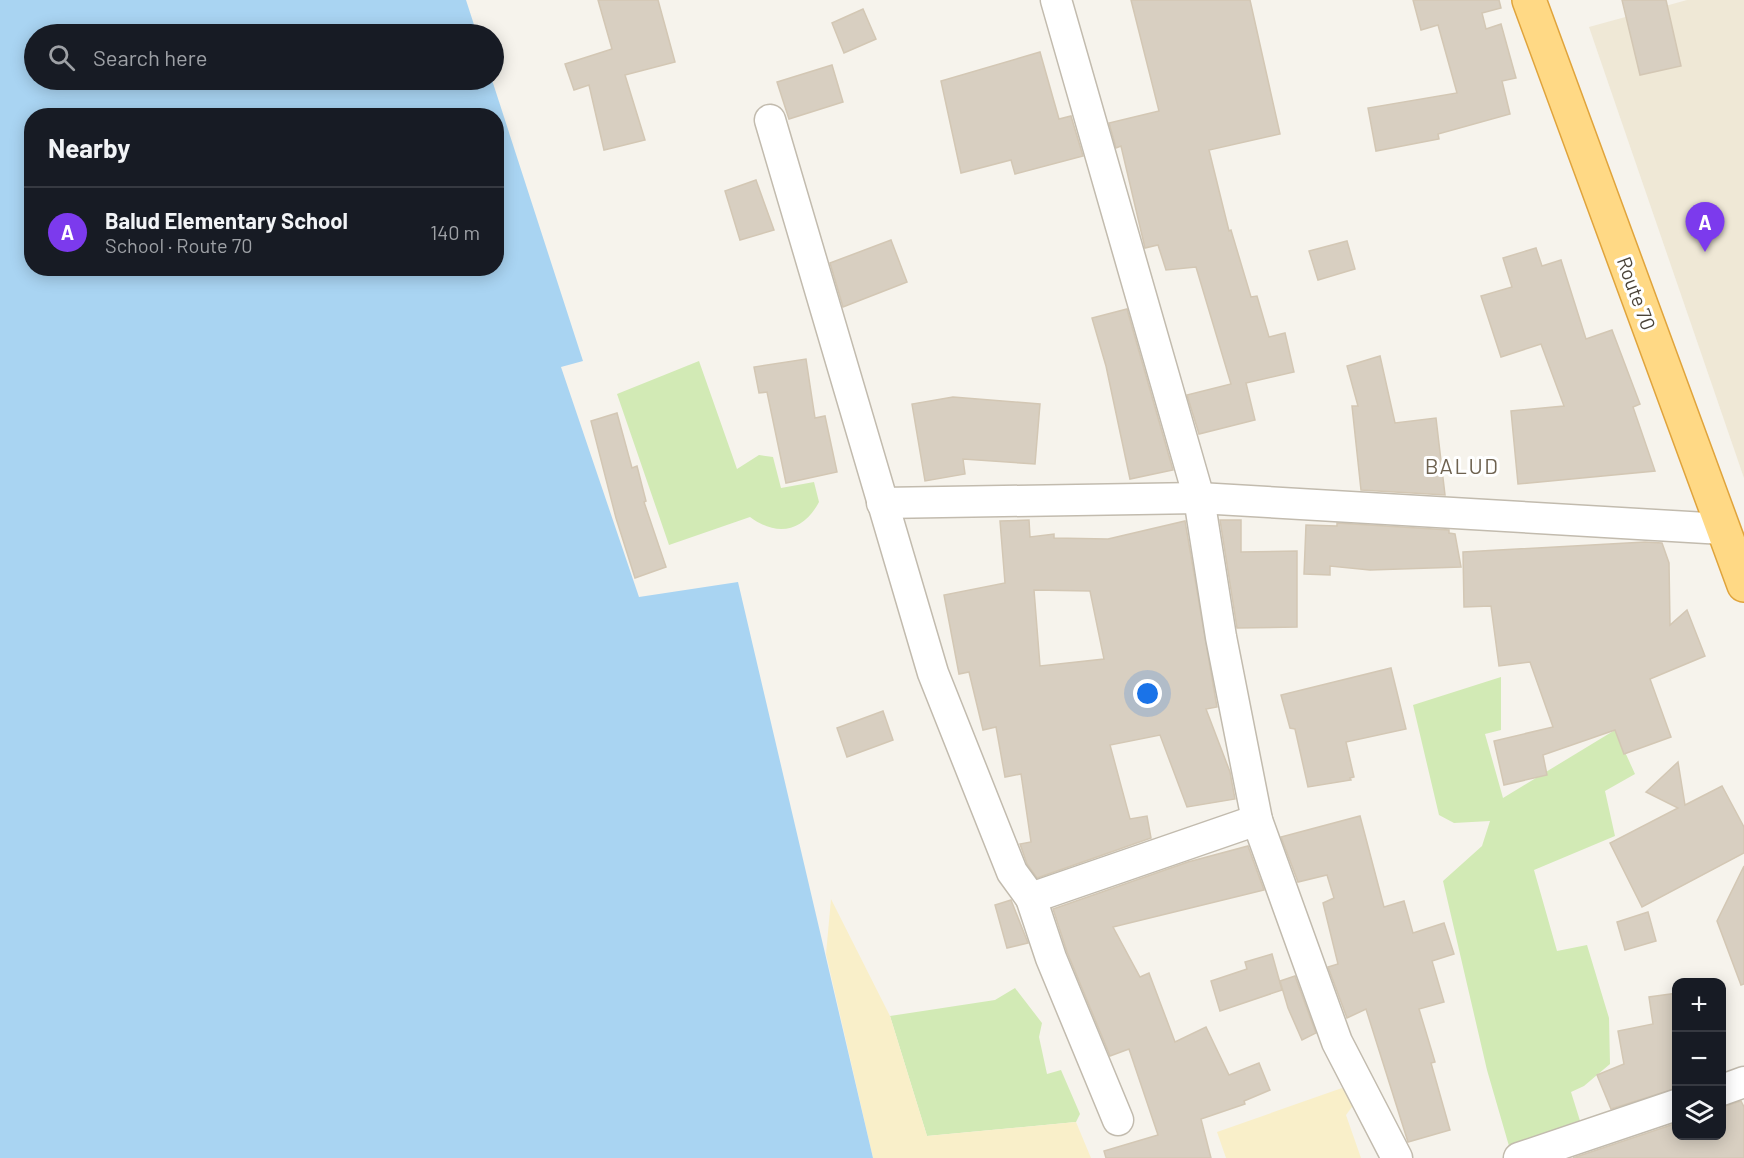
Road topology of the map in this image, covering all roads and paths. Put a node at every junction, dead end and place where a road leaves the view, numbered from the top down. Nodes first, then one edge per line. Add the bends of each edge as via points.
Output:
1 (1056, 0) edge
2 (1529, 0) edge
3 (770, 120) dead end
4 (1199, 498) junction
5 (882, 503) junction
6 (1724, 529) junction
7 (1744, 585) edge
8 (1257, 820) junction
9 (1031, 898) junction
10 (1744, 1082) edge
11 (1726, 1089) edge
12 (1672, 1107) edge
13 (1118, 1120) dead end
14 (1397, 1158) edge
15 (1519, 1158) edge

1 - 4 street
2 - 6 highway, Route 70
3 - 5 street
4 - 5 street
4 - 6 street
4 - 8 street
5 - 9 street via 933,673 1012,872
6 - 7 highway, Route 70
8 - 9 street
8 - 14 street via 1337,1042
9 - 13 street via 1051,958
10 - 11 street
12 - 15 street

